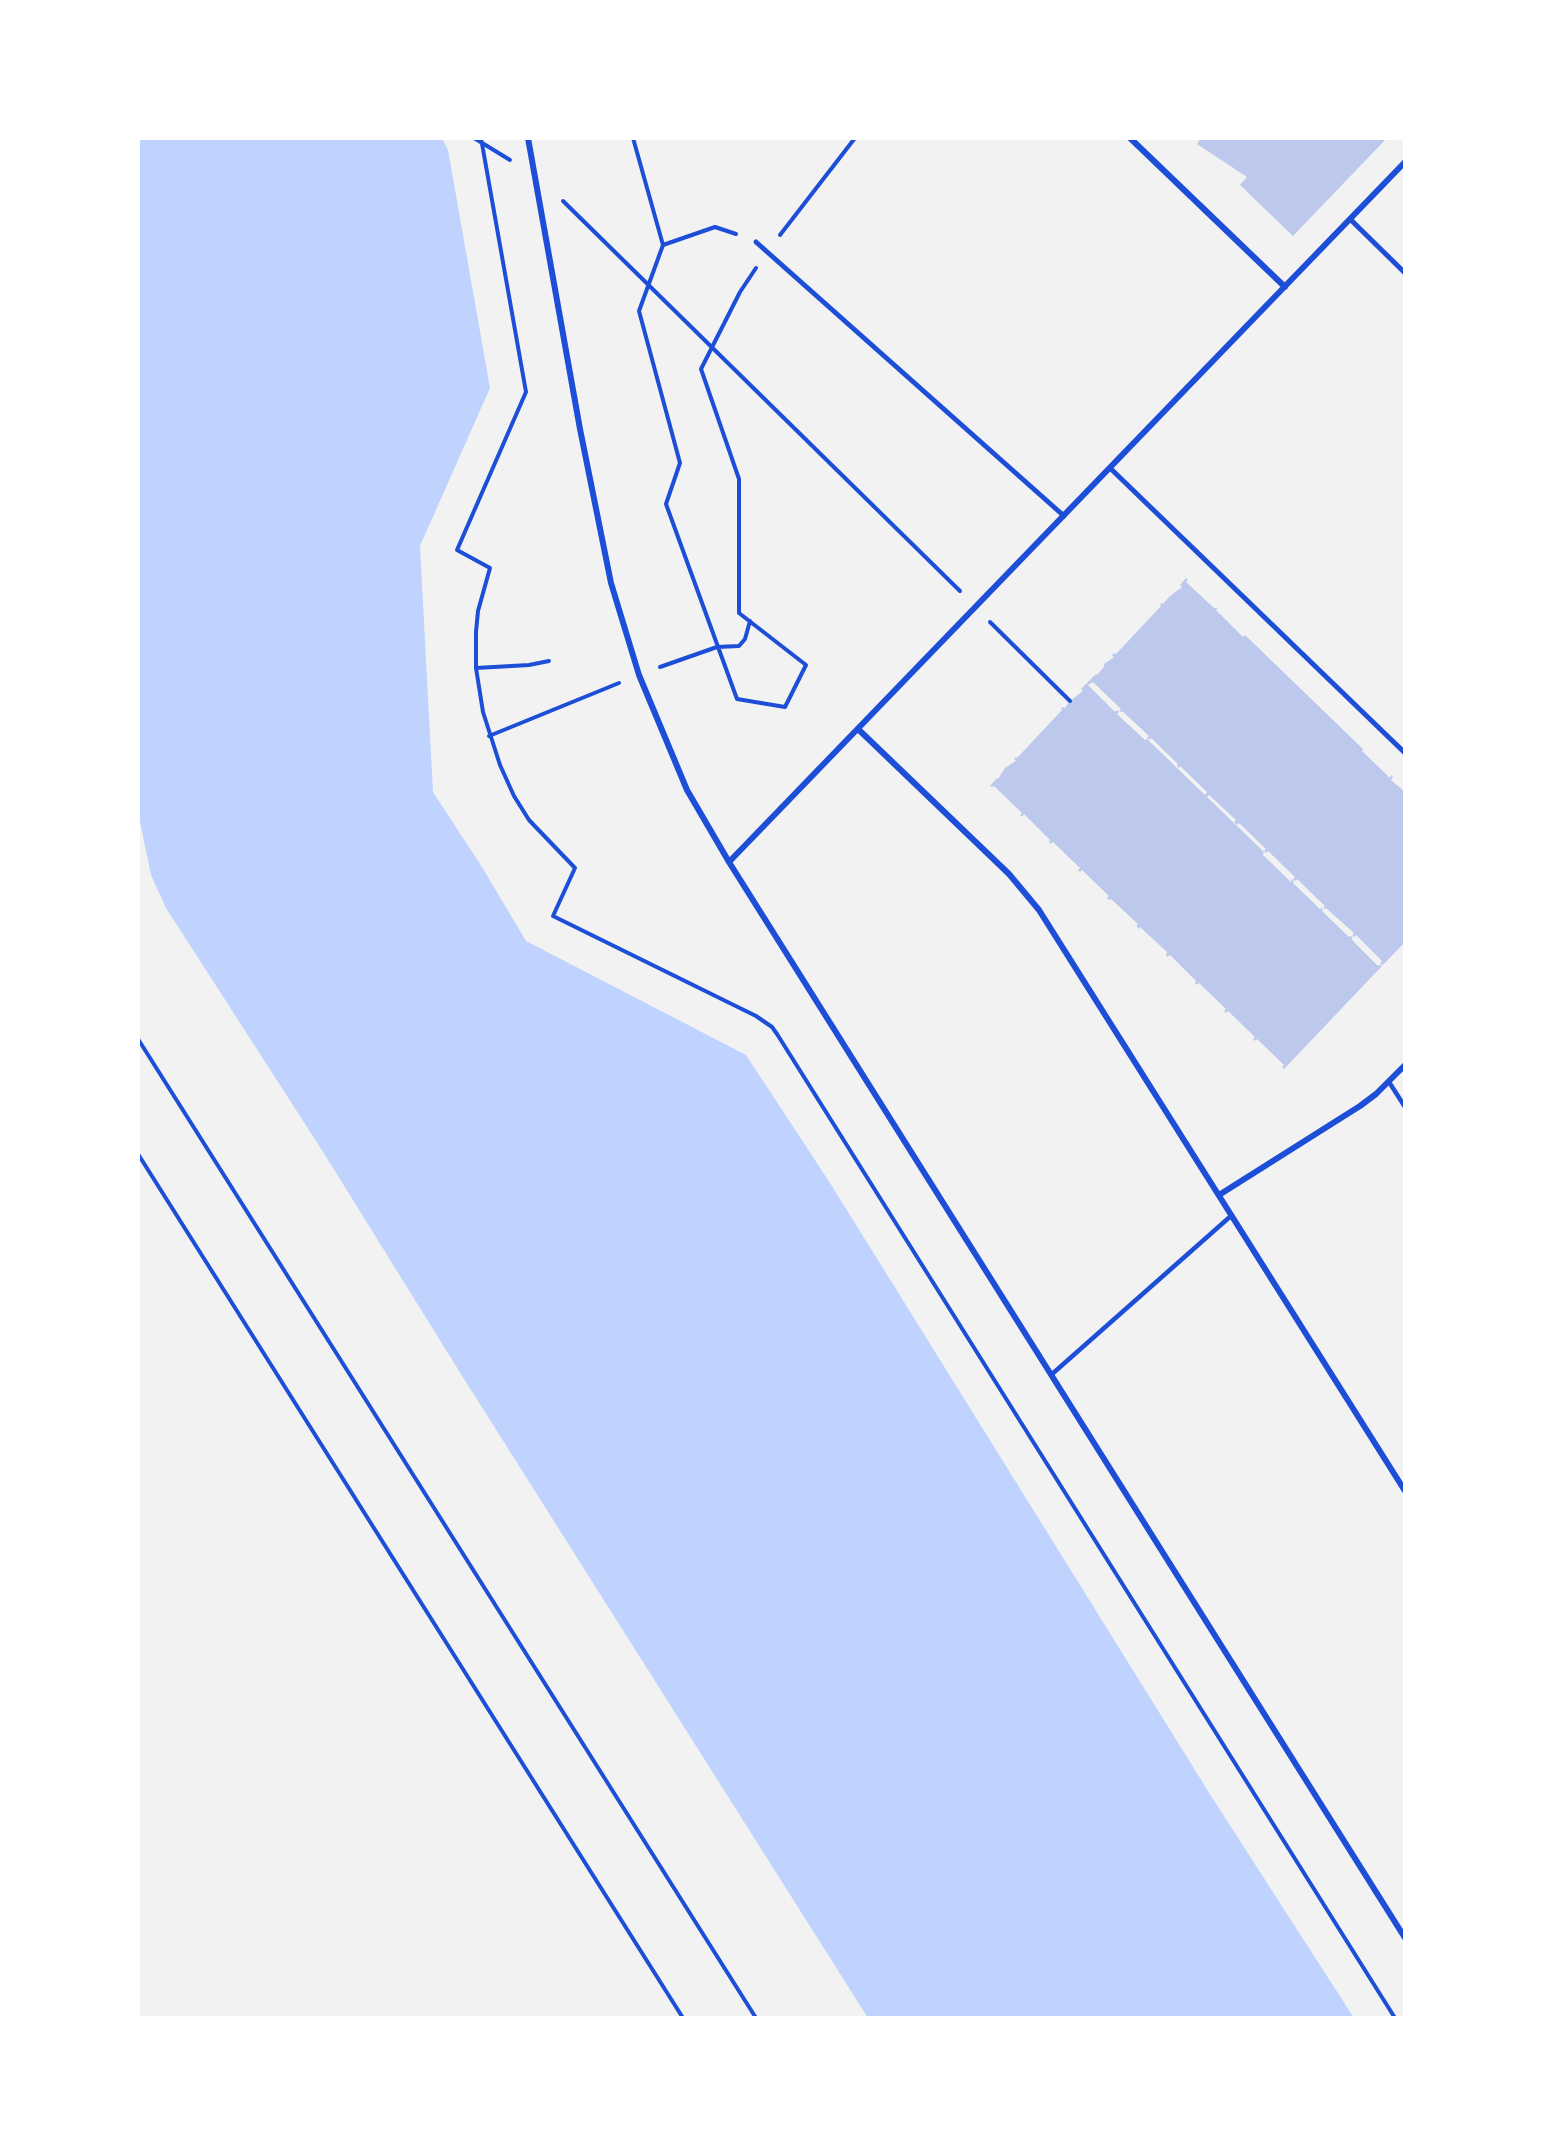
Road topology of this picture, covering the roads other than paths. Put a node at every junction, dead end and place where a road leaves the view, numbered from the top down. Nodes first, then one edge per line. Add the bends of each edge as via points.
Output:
1 (528, 138) edge
2 (1130, 138) edge
3 (1405, 162) edge
4 (1350, 219) junction
5 (756, 242) dead end
6 (1405, 273) edge
7 (1285, 287) junction
8 (1110, 468) junction
9 (1064, 516) junction
10 (858, 729) junction
11 (1405, 753) edge
12 (729, 862) junction
13 (1405, 1065) edge
14 (1389, 1082) junction
15 (1405, 1107) edge
16 (1219, 1195) junction
17 (1232, 1215) junction
18 (1051, 1375) junction
19 (1405, 1491) edge
20 (1405, 1938) edge

1 - 12 street via 618,609 639,675 687,790
2 - 7 street
3 - 4 street
4 - 6 street
4 - 7 street
5 - 9 street
7 - 8 street
8 - 9 street
8 - 11 street
9 - 10 street
10 - 12 street
10 - 16 street via 1024,891 1055,933
12 - 18 street
13 - 14 street
14 - 15 lane
14 - 16 street via 1360,1106
16 - 17 street
17 - 18 lane
17 - 19 street
18 - 20 street

